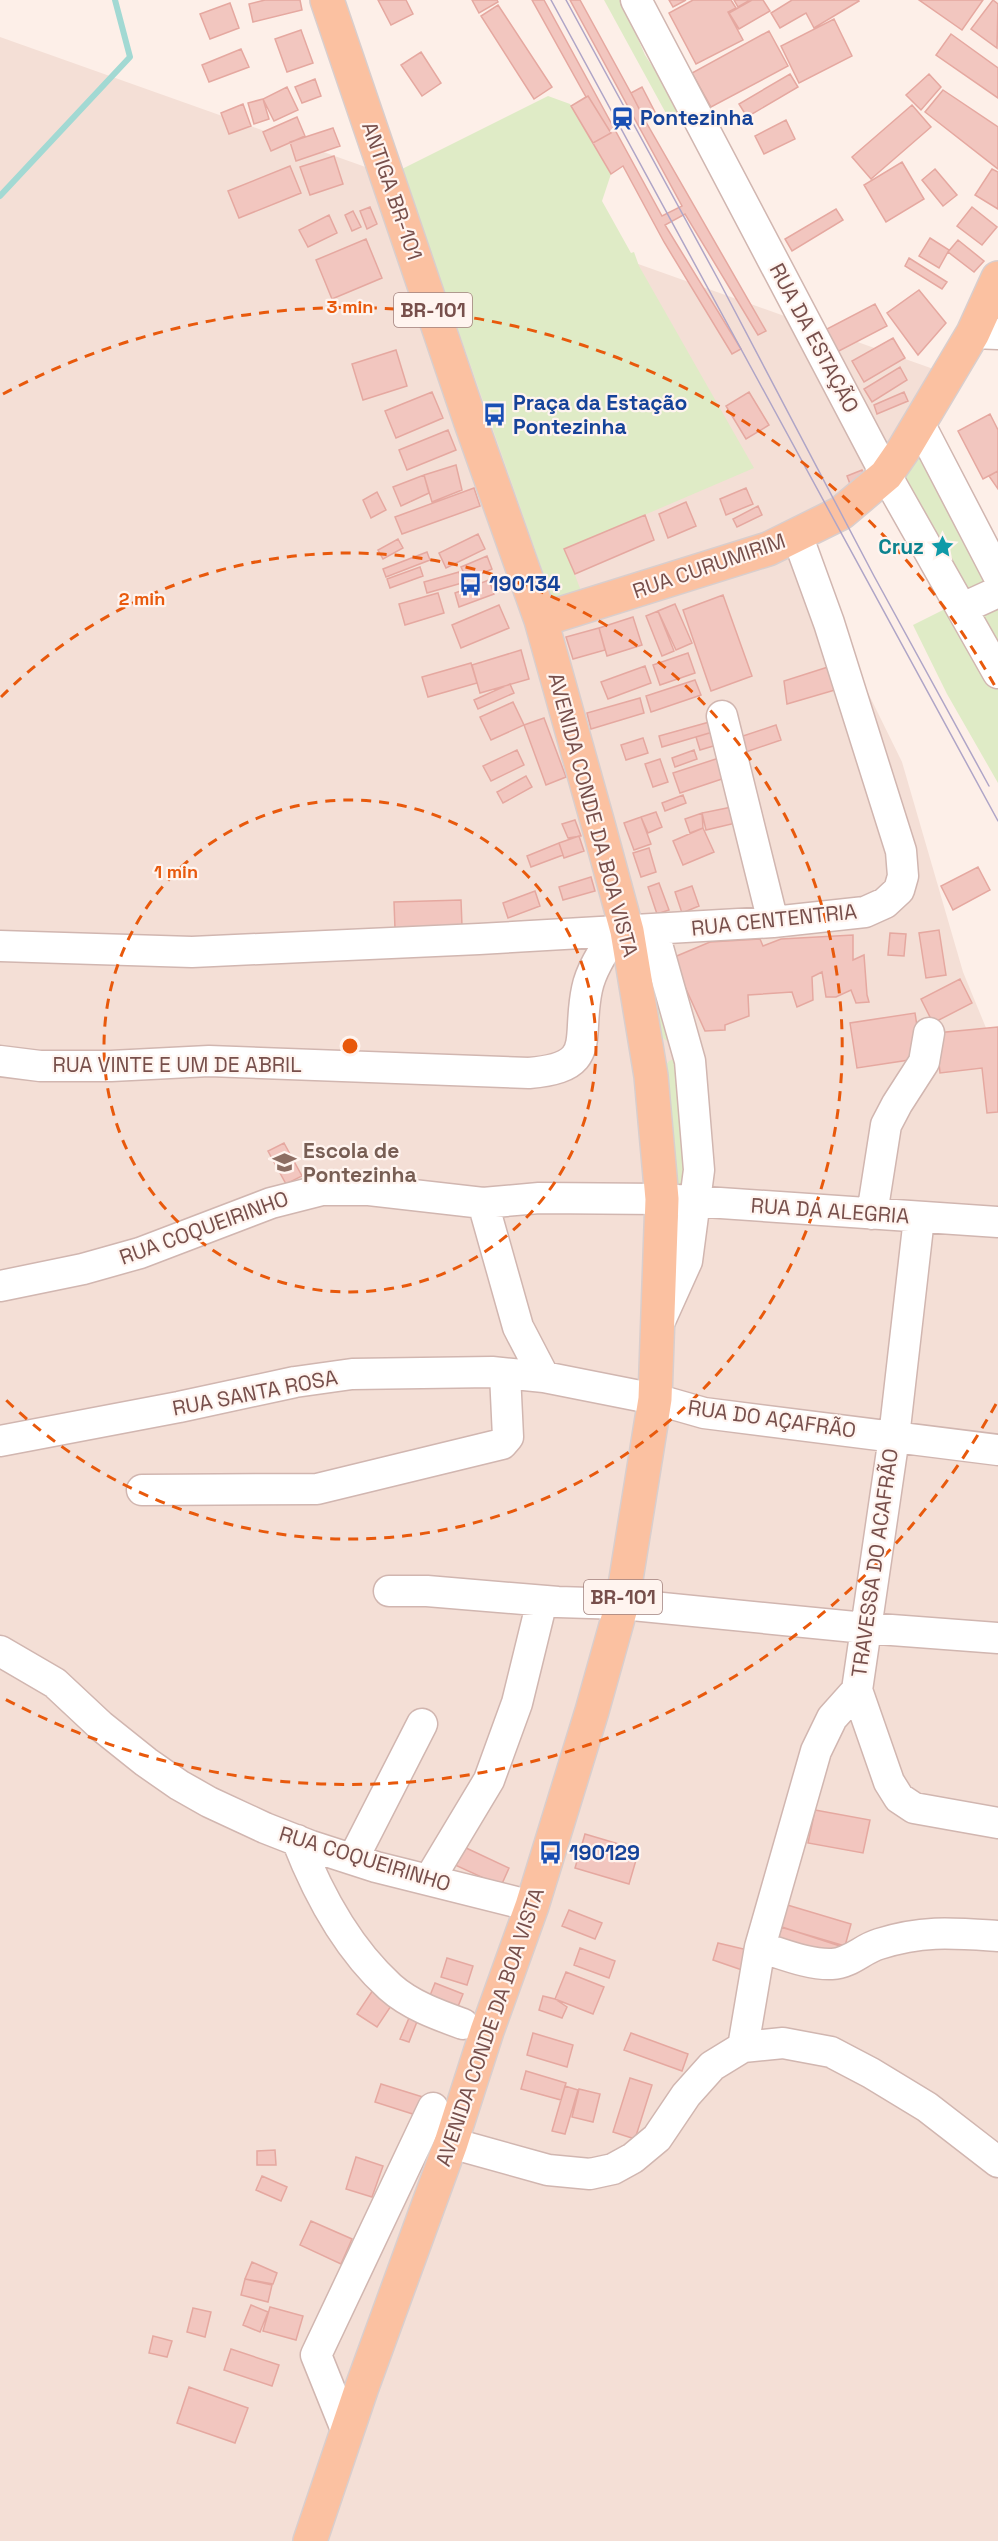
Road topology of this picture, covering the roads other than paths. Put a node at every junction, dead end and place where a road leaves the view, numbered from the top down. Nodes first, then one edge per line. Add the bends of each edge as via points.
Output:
1 (327, 0) edge
2 (636, 0) edge
3 (998, 278) edge
4 (985, 334) edge
5 (919, 423) junction
6 (886, 475) junction
7 (797, 535) junction
8 (998, 575) edge
9 (998, 592) edge
10 (963, 608) junction
11 (541, 620) junction
12 (998, 673) edge
13 (722, 717) dead end
14 (774, 922) junction
15 (632, 931) junction
16 (0, 946) edge
17 (929, 1033) dead end
18 (686, 1046) junction
19 (646, 1051) junction
20 (0, 1061) edge
21 (662, 1199) junction
22 (696, 1201) junction
23 (483, 1203) junction
24 (872, 1214) junction
25 (919, 1218) junction
26 (998, 1222) edge
27 (0, 1286) edge
28 (657, 1328) junction
29 (505, 1374) junction
30 (544, 1377) junction
31 (655, 1399) junction
32 (894, 1437) junction
33 (0, 1441) edge
34 (998, 1450) edge
35 (142, 1491) dead end
36 (389, 1591) dead end
37 (542, 1601) junction
38 (622, 1604) junction
39 (865, 1628) junction
40 (998, 1638) edge
41 (0, 1651) edge
42 (856, 1690) junction
43 (422, 1724) dead end
44 (998, 1823) edge
45 (297, 1840) junction
46 (353, 1859) junction
47 (429, 1880) junction
48 (532, 1906) junction
49 (998, 1936) edge
50 (760, 1947) junction
51 (463, 2024) dead end
52 (743, 2047) junction
53 (433, 2108) dead end
54 (452, 2143) junction
55 (998, 2162) edge
56 (347, 2432) junction
57 (310, 2541) edge

1 - 11 main road, ANTIGA BR-101 / BR-101
2 - 6 street, RUA DA ESTAÇÃO
3 - 4 main road, RUA CURUMIRIM
4 - 5 main road, RUA CURUMIRIM
5 - 6 main road, RUA CURUMIRIM
5 - 8 street
6 - 7 main road, RUA CURUMIRIM via 841,513
6 - 10 street, RUA DA ESTAÇÃO
7 - 11 main road, RUA CURUMIRIM via 768,549
7 - 14 street, RUA CENTENTRIA via 901,851 903,876 899,890 885,903 865,912
9 - 10 street
10 - 12 street, RUA DA ESTAÇÃO
11 - 15 main road, AVENIDA CONDE DA BOA VISTA / BR-101
13 - 14 street
14 - 15 street, RUA CENTENTRIA
15 - 16 street, RUA CENTENTRIA via 192,952
15 - 18 street
15 - 19 main road, AVENIDA CONDE DA BOA VISTA / BR-101
15 - 20 street, RUA VINTE E UM DE ABRIL via 602,954 587,989 583,1038 577,1056 564,1067 548,1071 209,1061 40,1066
17 - 24 street via 924,1062 886,1125
18 - 19 street
18 - 22 street via 699,1170
19 - 21 main road, AVENIDA CONDE DA BOA VISTA / BR-101
21 - 22 street, RUA DA ALEGRIA
21 - 23 street, RUA COQUEIRINHO via 539,1198
21 - 28 main road, AVENIDA CONDE DA BOA VISTA / BR-101
22 - 24 street, RUA DA ALEGRIA
22 - 28 street via 687,1261
23 - 27 street, RUA COQUEIRINHO via 369,1190 297,1194 140,1253
23 - 30 street via 518,1327
24 - 25 street, RUA DA ALEGRIA
25 - 26 street, RUA DA ALEGRIA
25 - 32 street, TRAVESSA DO ACAFRÃO
28 - 31 main road, AVENIDA CONDE DA BOA VISTA / BR-101
29 - 30 street, RUA SANTA ROSA
29 - 33 street, RUA SANTA ROSA via 352,1374
29 - 35 street via 508,1437 502,1444 317,1489
30 - 31 street, RUA SANTA ROSA
31 - 32 street, RUA DO AÇAFRÃO via 704,1413
31 - 38 main road, AVENIDA CONDE DA BOA VISTA / BR-101
32 - 34 street, RUA DO AÇAFRÃO
32 - 39 street, TRAVESSA DO ACAFRÃO
36 - 37 street
37 - 38 street
37 - 47 street via 517,1703 489,1780
38 - 39 street
38 - 48 main road, AVENIDA CONDE DA BOA VISTA / BR-101
39 - 40 street
39 - 42 street, TRAVESSA DO ACAFRÃO
41 - 45 street, RUA COQUEIRINHO via 55,1683 101,1726 179,1785
42 - 44 street, TRAVESSA DO ACAFRÃO via 889,1782 899,1798 914,1808
42 - 50 street via 832,1718 816,1751
43 - 46 street
45 - 46 street, RUA COQUEIRINHO
45 - 51 street via 315,1885 358,1953 391,1988 429,2012
46 - 47 street, RUA COQUEIRINHO
47 - 48 street, RUA COQUEIRINHO
48 - 54 main road, AVENIDA CONDE DA BOA VISTA / BR-101
49 - 50 street via 936,1932 897,1938 830,1964
50 - 52 street
52 - 54 street via 712,2066 686,2095 657,2138 613,2169 590,2174 548,2170
52 - 55 street via 783,2043 831,2052 927,2107
53 - 56 street via 316,2355
54 - 56 main road, AVENIDA CONDE DA BOA VISTA / BR-101
56 - 57 main road, AVENIDA CONDE DA BOA VISTA / BR-101

